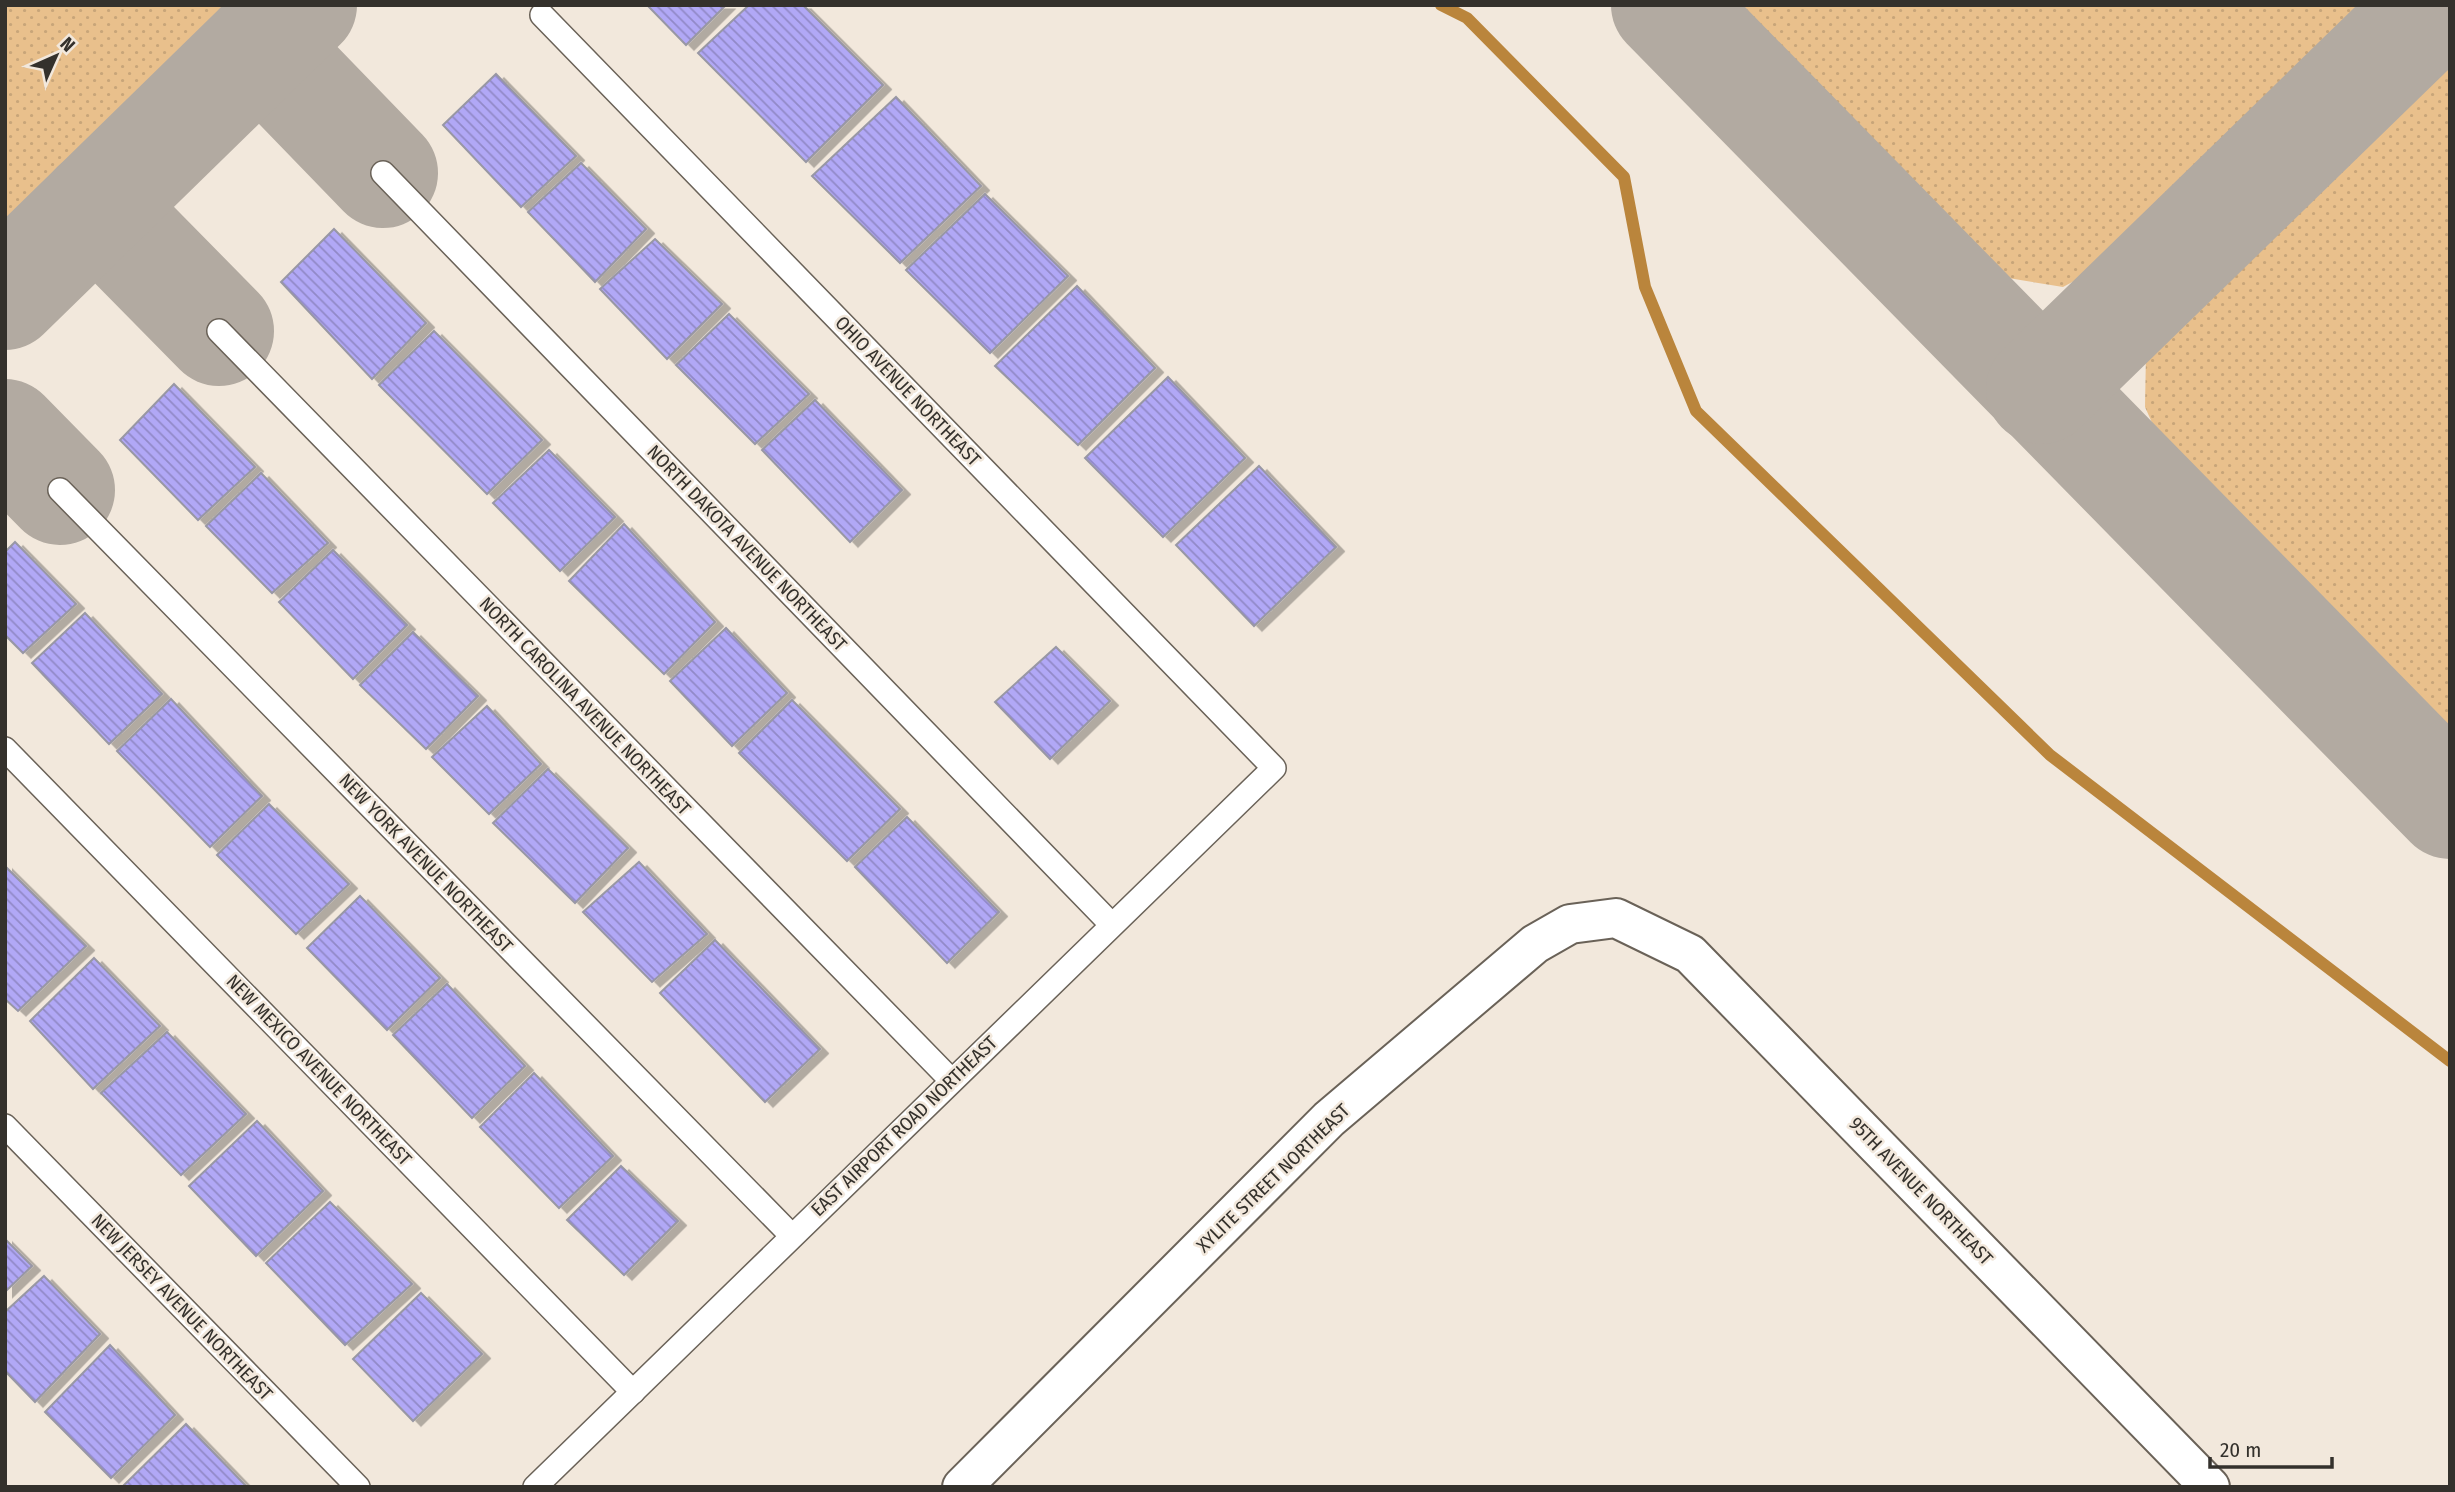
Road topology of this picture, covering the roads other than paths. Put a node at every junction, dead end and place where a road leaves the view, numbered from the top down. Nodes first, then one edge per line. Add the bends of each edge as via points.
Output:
1 (542, 15) dead end
2 (383, 173) dead end
3 (219, 331) dead end
4 (60, 490) dead end
5 (5, 749) edge
6 (1274, 768) joint
7 (1616, 918) joint
8 (1111, 924) junction
9 (951, 1080) junction
10 (5, 1126) edge
11 (792, 1236) junction
12 (633, 1392) junction
13 (358, 1487) edge
14 (535, 1487) edge
15 (962, 1487) edge
16 (2210, 1487) edge

1 - 6 lane, OHIO AVENUE NORTHEAST
2 - 8 lane, NORTH DAKOTA AVENUE NORTHEAST
3 - 9 lane, NORTH CAROLINA AVENUE NORTHEAST
4 - 11 lane, NEW YORK AVENUE NORTHEAST
5 - 12 lane, NEW MEXICO AVENUE NORTHEAST
6 - 8 lane, EAST AIRPORT ROAD NORTHEAST
7 - 15 street, XYLITE STREET NORTHEAST via 1570,924 1535,944 1329,1119
7 - 16 street, 95TH AVENUE NORTHEAST via 1690,954
8 - 9 lane, EAST AIRPORT ROAD NORTHEAST
9 - 11 lane, EAST AIRPORT ROAD NORTHEAST
10 - 13 lane, NEW JERSEY AVENUE NORTHEAST
11 - 12 lane, EAST AIRPORT ROAD NORTHEAST
12 - 14 lane, EAST AIRPORT ROAD NORTHEAST

